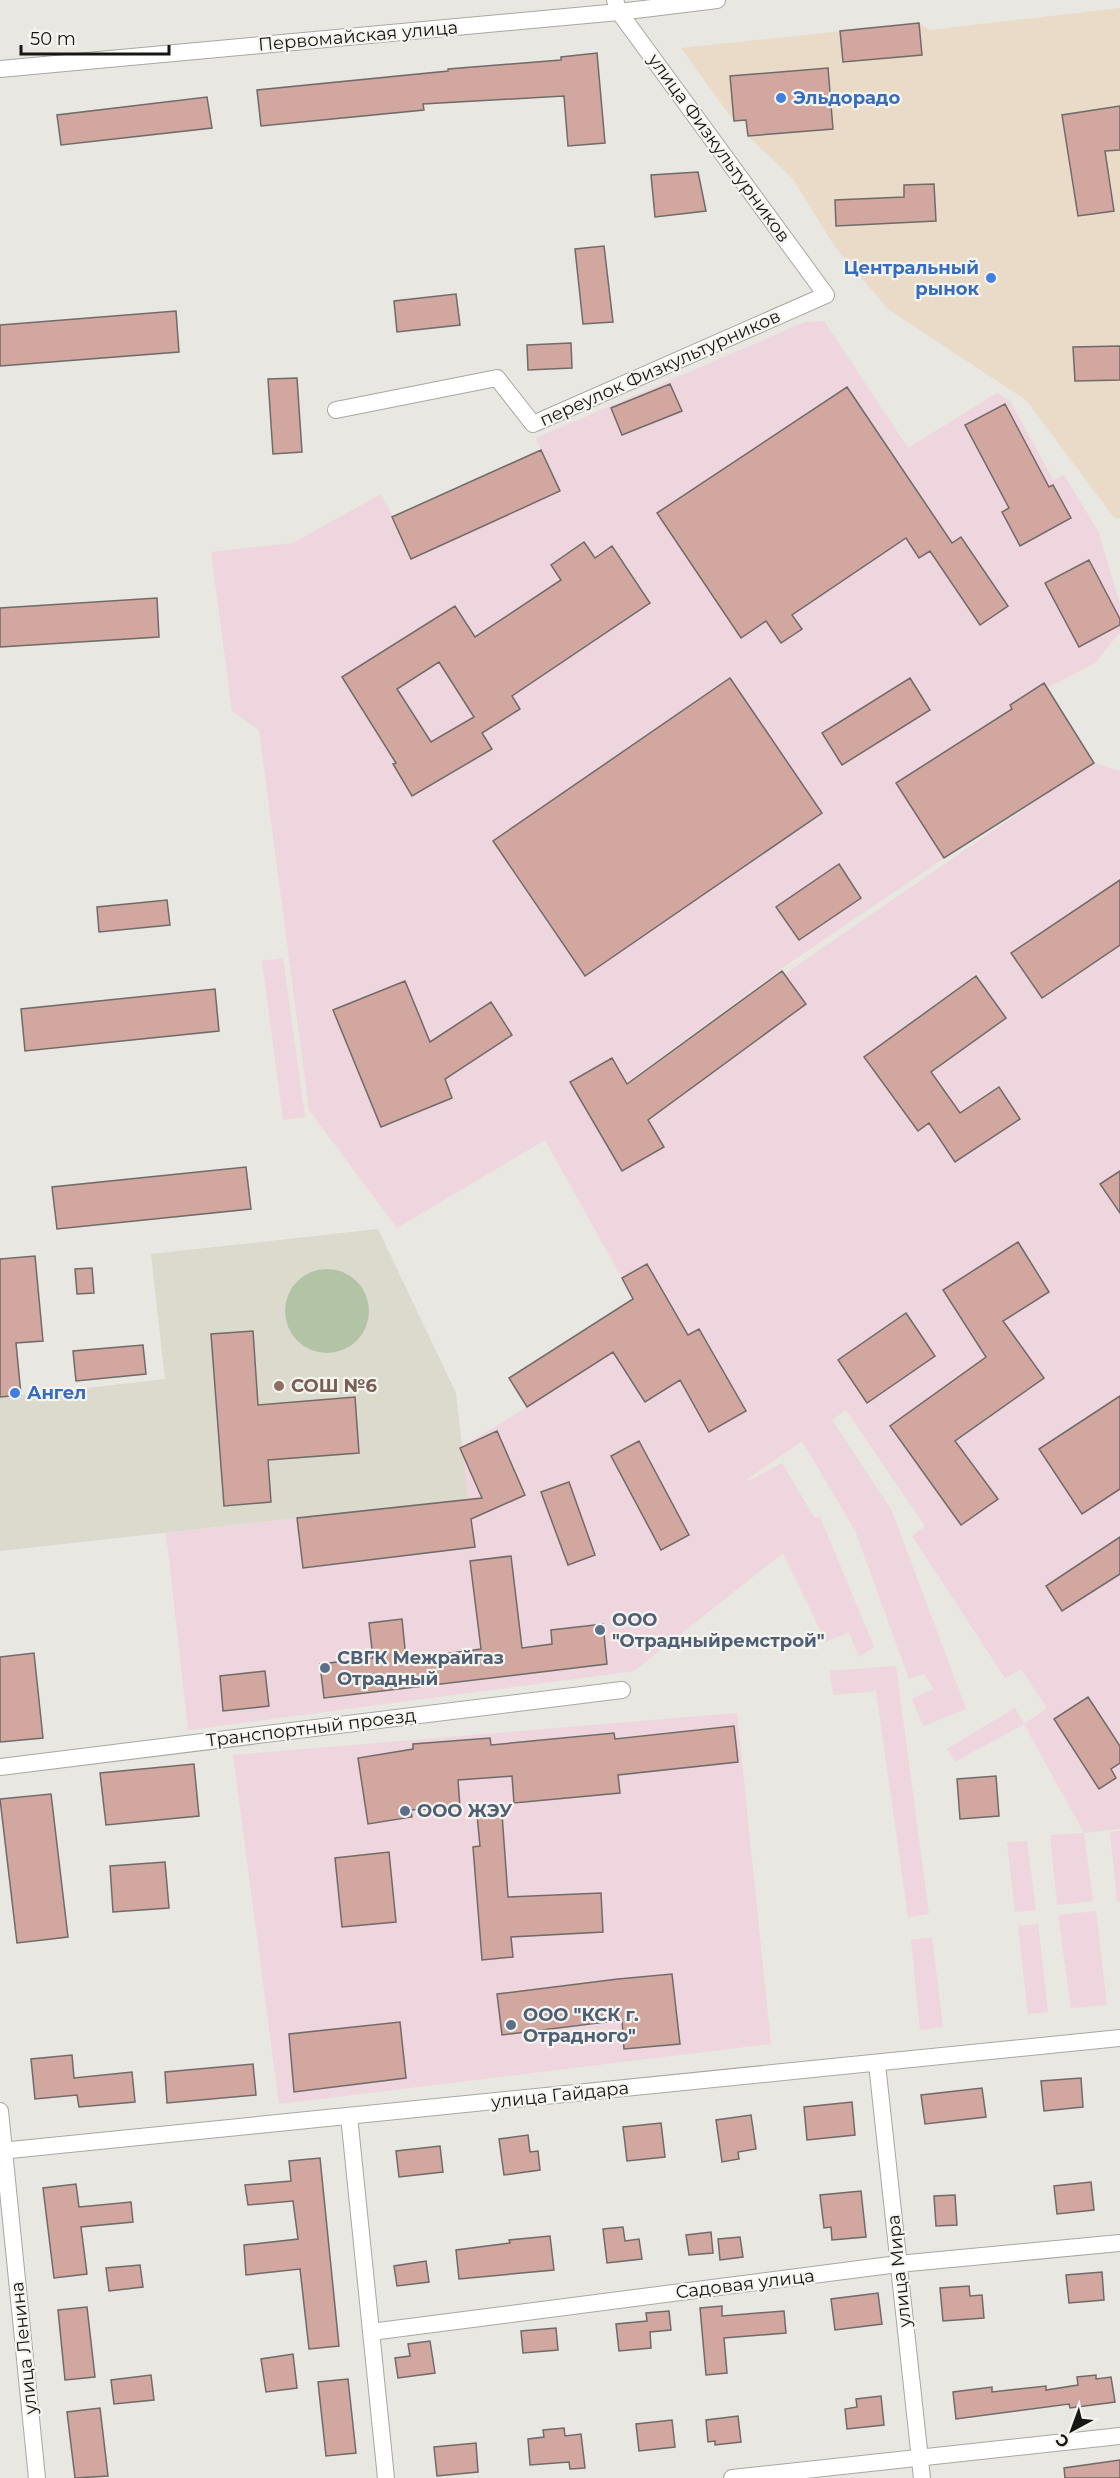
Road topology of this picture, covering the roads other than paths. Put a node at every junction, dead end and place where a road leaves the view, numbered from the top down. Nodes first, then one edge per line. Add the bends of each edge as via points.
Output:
1 (717, 0) edge
2 (617, 6) edge
3 (0, 69) edge
4 (826, 295) joint
5 (336, 410) dead end
6 (622, 1689) dead end
7 (0, 1767) edge
8 (1120, 2038) edge
9 (877, 2064) junction
10 (0, 2111) edge
11 (349, 2116) junction
12 (2, 2151) edge
13 (1120, 2243) edge
14 (898, 2264) junction
15 (371, 2332) junction
16 (1120, 2436) edge
17 (920, 2458) junction
18 (37, 2478) edge
19 (386, 2478) edge
20 (732, 2478) edge
21 (922, 2478) edge

1 - 2 street, Первомайская улица
2 - 3 street, Первомайская улица
2 - 4 street, улица Физкультурников
4 - 5 street, переулок Физкультурников via 533,424 497,378
6 - 7 street, Транспортный проезд
8 - 9 street, улица Гайдара
9 - 11 street, улица Гайдара
9 - 14 street, улица Мира
10 - 12 street, улица Ленина
11 - 12 street, улица Гайдара
11 - 15 street
12 - 18 street, улица Ленина
13 - 14 street, Садовая улица
14 - 15 street, Садовая улица
14 - 17 street, улица Мира
15 - 19 street
16 - 17 street
17 - 20 street
17 - 21 street, улица Мира

